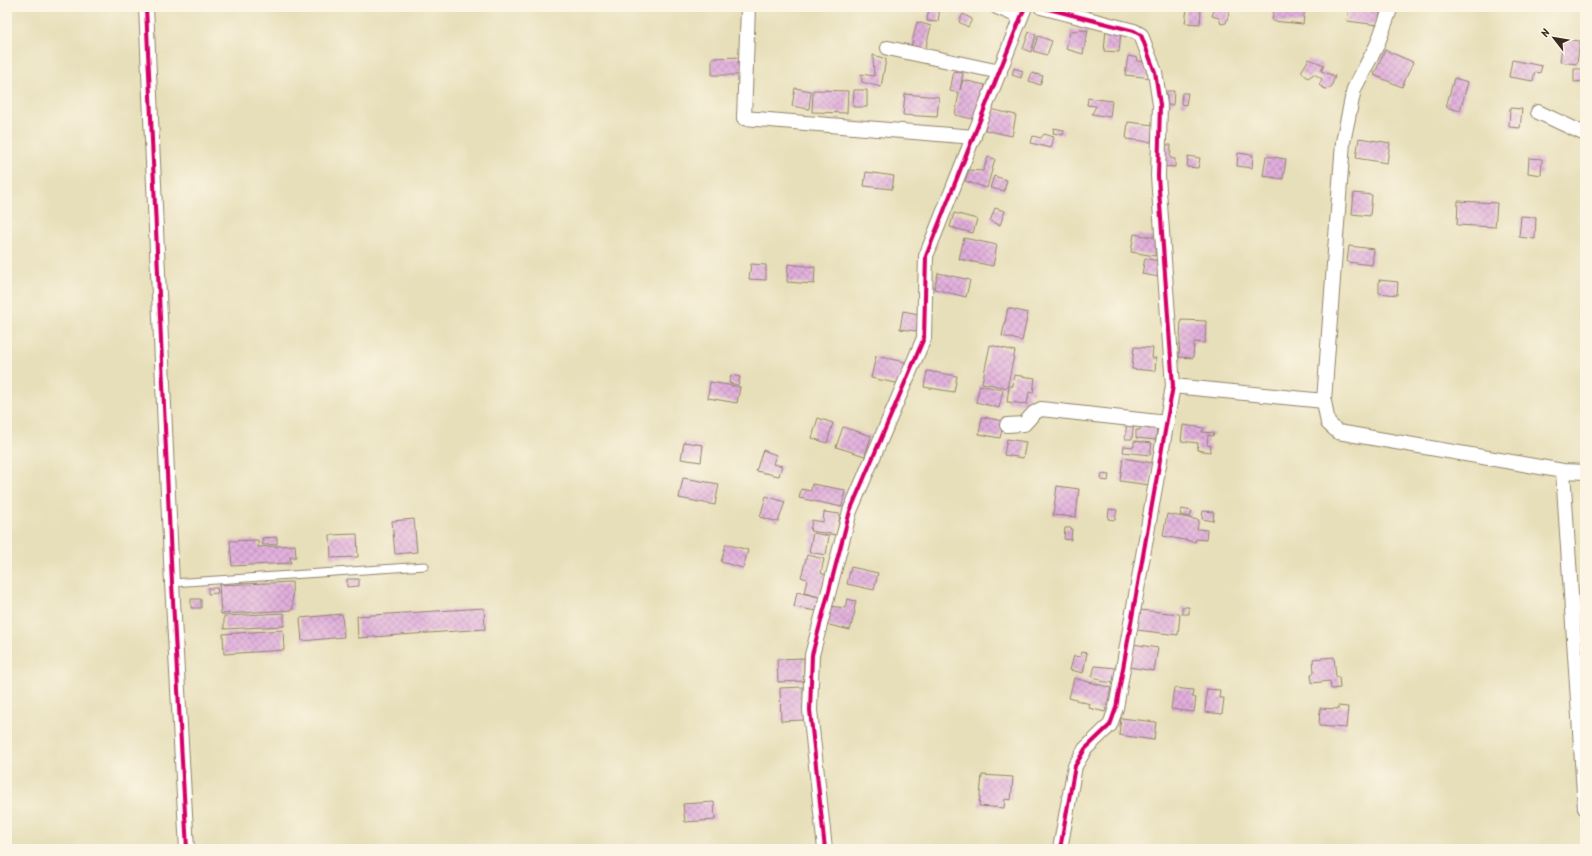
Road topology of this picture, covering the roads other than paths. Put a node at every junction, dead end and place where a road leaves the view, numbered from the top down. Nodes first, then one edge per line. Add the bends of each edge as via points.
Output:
1 (146, 7) edge
2 (748, 7) edge
3 (998, 7) edge
4 (1041, 7) edge
5 (1391, 7) edge
6 (1023, 12) edge
7 (888, 48) dead end
8 (1000, 72) junction
9 (1538, 112) dead end
10 (1585, 134) edge
11 (974, 137) junction
12 (1173, 386) junction
13 (1324, 401) junction
14 (1167, 423) junction
15 (1007, 425) dead end
16 (1563, 471) junction
17 (1585, 472) edge
18 (425, 566) dead end
19 (172, 583) junction
20 (1585, 808) edge
21 (187, 849) edge
22 (824, 849) edge
23 (1060, 849) edge

1 - 19 street
2 - 11 street via 744,118
3 - 6 street
4 - 12 street via 1134,31 1141,35 1155,72 1160,106 1158,176
5 - 13 street via 1377,45 1354,89 1343,142
6 - 8 street
7 - 8 street
8 - 11 street
9 - 10 street
11 - 22 street via 926,256 924,338 850,511 812,655 810,710
12 - 13 street
12 - 14 street
13 - 16 street via 1328,423 1338,432
14 - 15 street via 1041,409 1024,424
14 - 23 street via 1116,708 1110,725 1085,749 1075,766
16 - 17 street
16 - 20 street
18 - 19 lane
19 - 21 street

